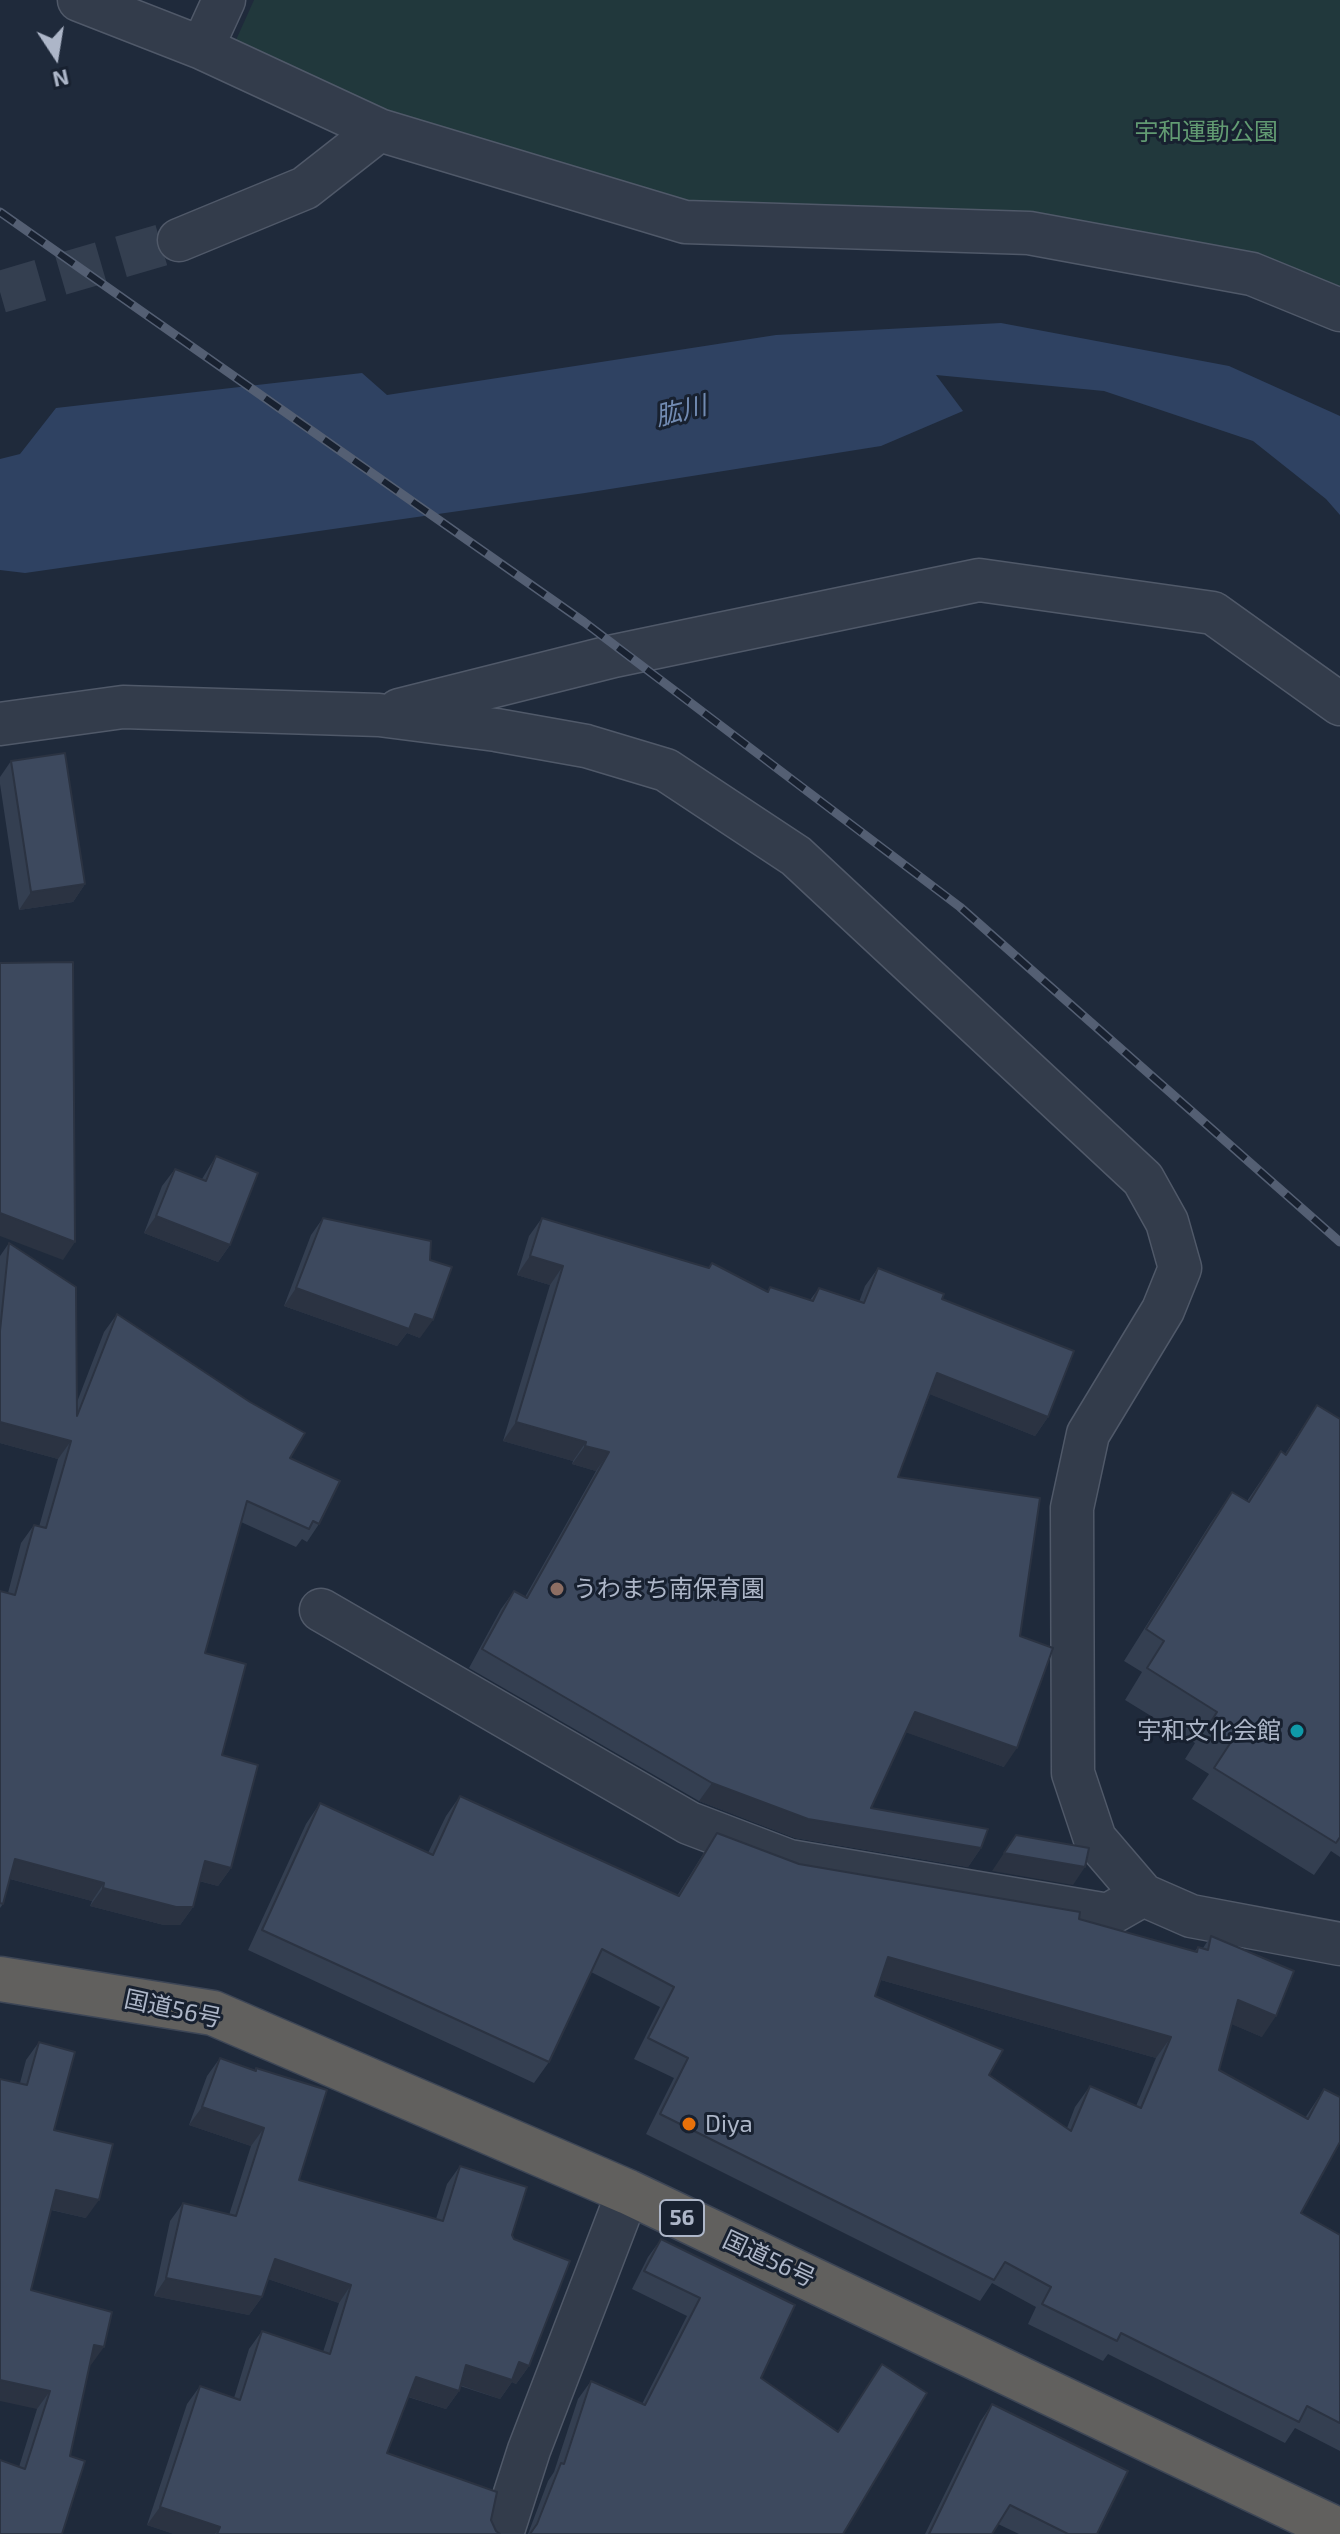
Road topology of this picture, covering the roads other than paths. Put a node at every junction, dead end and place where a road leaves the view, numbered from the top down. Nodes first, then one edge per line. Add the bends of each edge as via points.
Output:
1 (79, 0) edge
2 (224, 0) edge
3 (202, 48) junction
4 (379, 130) junction
5 (179, 240) tunnel mouth
6 (1340, 310) edge
7 (1340, 704) edge
8 (379, 715) junction
9 (0, 724) edge
10 (321, 1610) dead end
11 (1143, 1895) junction
12 (1340, 1944) edge
13 (0, 1979) edge
14 (628, 2192) junction
15 (1340, 2531) edge
16 (502, 2534) edge

1 - 3 street
2 - 3 street
3 - 4 street
4 - 5 street via 305,188
4 - 6 street via 685,222 1029,233 1252,274
7 - 8 street via 1213,613 979,580 614,656
8 - 9 street via 123,707
8 - 11 street via 586,746 666,770 796,856 1143,1179 1167,1222 1180,1268 1163,1310 1088,1434 1072,1508 1073,1773 1095,1839
10 - 11 street via 689,1823 789,1861 1108,1915
11 - 12 street via 1191,1916
13 - 14 highway, 国道56号 / 56 via 213,2013
14 - 15 highway, 国道56号 / 56
14 - 16 street

